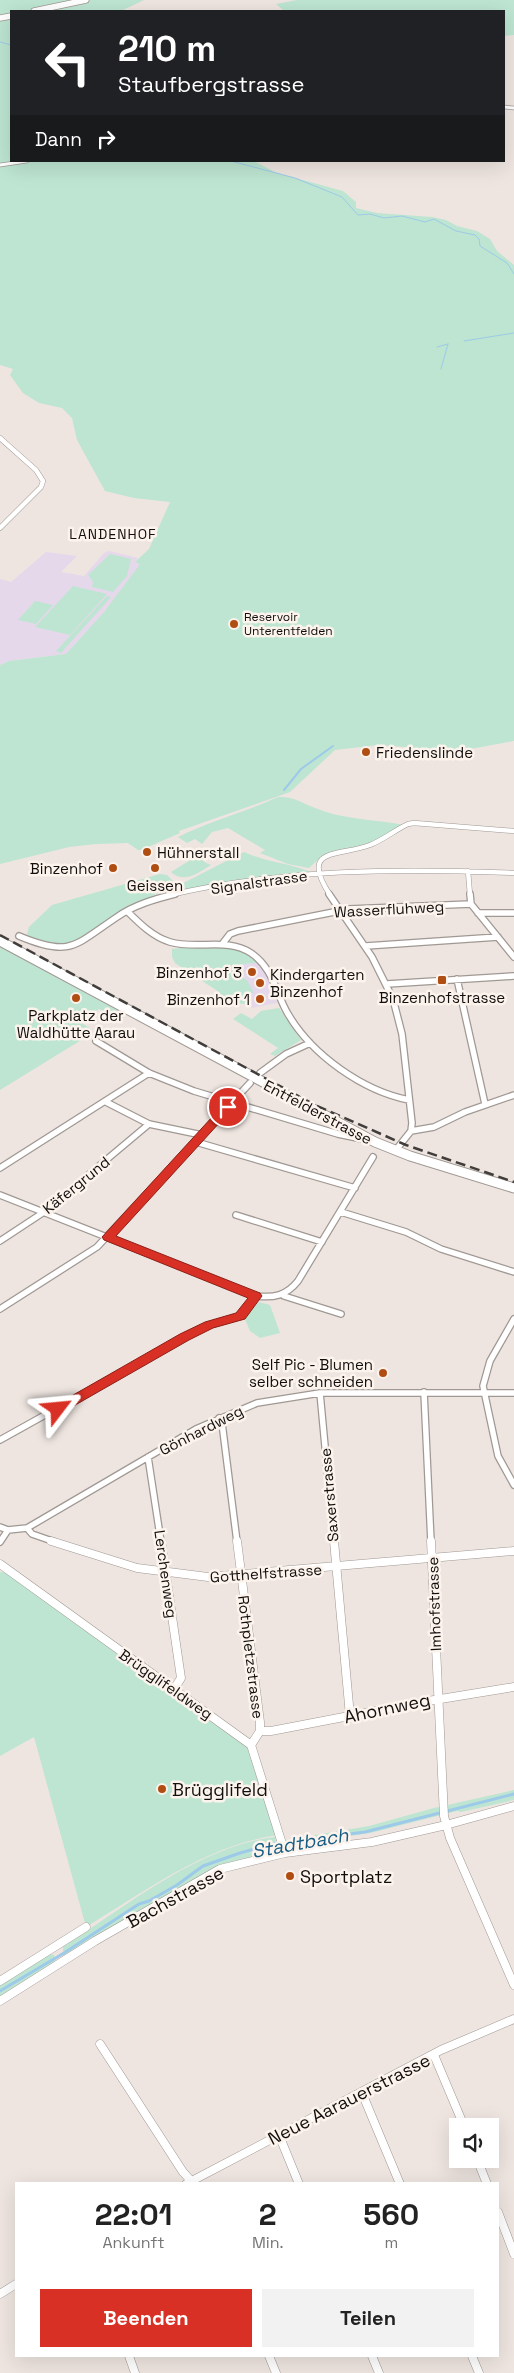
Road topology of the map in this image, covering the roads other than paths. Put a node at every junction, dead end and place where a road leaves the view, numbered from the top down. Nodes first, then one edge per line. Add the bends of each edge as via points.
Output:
1 (86, 0) edge
2 (39, 10) edge
3 (20, 162) edge
4 (0, 165) edge
5 (0, 438) edge
6 (0, 528) edge
7 (514, 831) edge
8 (468, 871) junction
9 (514, 873) edge
10 (318, 874) junction
11 (471, 904) junction
12 (340, 910) junction
13 (127, 911) junction
14 (478, 912) junction
15 (514, 913) edge
16 (19, 936) dead end
17 (498, 937) junction
18 (0, 941) edge
19 (223, 943) junction
20 (366, 946) junction
21 (514, 957) edge
22 (514, 976) edge
23 (457, 979) junction
24 (388, 984) junction
25 (96, 1041) dead end
26 (310, 1043) junction
27 (149, 1073) junction
28 (260, 1073) dead end
29 (250, 1082) dead end
30 (514, 1095) edge
31 (409, 1100) junction
32 (106, 1102) junction
33 (232, 1102) junction
34 (486, 1104) junction
35 (149, 1124) junction
36 (411, 1131) junction
37 (202, 1135) junction
38 (196, 1142) junction
39 (375, 1142) junction
40 (395, 1151) junction
41 (373, 1158) dead end
42 (0, 1168) edge
43 (355, 1188) junction
44 (514, 1188) edge
45 (0, 1195) edge
46 (44, 1212) junction
47 (341, 1212) junction
48 (236, 1215) dead end
49 (108, 1237) junction
50 (0, 1241) edge
51 (322, 1242) junction
52 (514, 1272) edge
53 (256, 1296) junction
54 (284, 1296) junction
55 (0, 1309) edge
56 (341, 1314) dead end
57 (514, 1319) edge
58 (424, 1392) junction
59 (320, 1393) junction
60 (514, 1393) edge
61 (485, 1394) junction
62 (219, 1418) junction
63 (0, 1440) edge
64 (148, 1458) junction
65 (514, 1484) edge
66 (0, 1527) edge
67 (27, 1528) junction
68 (8, 1530) junction
69 (0, 1542) edge
70 (514, 1551) edge
71 (433, 1558) junction
72 (0, 1564) edge
73 (336, 1568) junction
74 (166, 1573) junction
75 (241, 1576) junction
76 (514, 1687) edge
77 (174, 1689) junction
78 (437, 1698) junction
79 (350, 1716) junction
80 (260, 1731) junction
81 (251, 1745) junction
82 (514, 1806) edge
83 (446, 1825) junction
84 (285, 1853) junction
85 (86, 1926) dead end
86 (0, 1981) edge
87 (514, 1985) edge
88 (0, 2001) edge
89 (514, 2018) edge
90 (100, 2044) dead end
91 (434, 2056) junction
92 (362, 2093) junction
93 (461, 2118) edge
94 (279, 2135) junction
95 (481, 2168) edge
96 (191, 2182) edge
97 (298, 2182) edge
98 (399, 2182) edge
99 (486, 2182) edge
100 (499, 2215) edge
101 (514, 2254) edge
102 (15, 2285) edge
103 (0, 2294) edge
104 (129, 2357) edge
105 (269, 2357) edge
106 (372, 2357) edge
107 (472, 2357) edge
108 (135, 2373) edge
109 (276, 2373) edge
110 (379, 2373) edge
111 (479, 2373) edge

1 - 2 main road
3 - 4 street
5 - 6 street via 36,470 43,481 41,487
7 - 10 street via 420,822 408,824 377,843 325,856 317,864
8 - 9 street, Signalstrasse
8 - 10 street, Signalstrasse via 382,870
8 - 11 street
10 - 12 street
10 - 13 street, Signalstrasse via 225,885 157,899
11 - 12 street, Wasserfluhweg
11 - 14 street
12 - 19 street, Wasserfluhweg via 238,931 230,934
12 - 20 street
13 - 16 street, Signalstrasse via 87,939 67,947 44,946
13 - 19 street via 169,942
14 - 15 street
14 - 17 street
17 - 20 street
17 - 21 street
18 - 39 main road, Entfelderstrasse
19 - 26 street via 247,950 265,964 287,1013
20 - 24 street
22 - 23 street
23 - 24 street
23 - 34 street
24 - 31 street via 400,1032
25 - 27 street
26 - 28 street via 286,1054
26 - 31 street via 368,1086 397,1099
27 - 32 street
27 - 33 street
29 - 33 street
30 - 34 street
31 - 36 street
32 - 35 street
32 - 42 street
33 - 37 street
33 - 39 street
34 - 36 street via 434,1127
35 - 37 street
35 - 46 street, Käfergrund
36 - 40 street
37 - 38 street
38 - 43 street
38 - 49 street
39 - 40 main road, Entfelderstrasse
40 - 44 main road, Entfelderstrasse
41 - 43 street
43 - 47 street
45 - 46 street
46 - 49 street
46 - 50 street, Käfergrund
47 - 51 street
47 - 52 street via 406,1232 448,1252
48 - 51 street
49 - 53 street
49 - 55 street via 73,1264
51 - 54 street via 295,1285
53 - 54 street
53 - 63 street via 241,1316 209,1325 185,1337
54 - 56 street
57 - 61 street via 488,1369 483,1386
58 - 59 street, Gönhardweg
58 - 61 street, Gönhardweg
58 - 71 street, Imhofstrasse
59 - 62 street, Gönhardweg via 257,1403
59 - 73 street, Saxerstrasse
60 - 61 street, Gönhardweg
61 - 65 street via 493,1446 506,1475
62 - 64 street, Gönhardweg
62 - 75 street, Rothpletzstrasse
64 - 67 street, Gönhardweg
64 - 74 street, Lerchenweg
66 - 68 street
67 - 68 street
67 - 74 street, Gotthelfstrasse via 32,1534 45,1539 138,1568
68 - 69 street
70 - 71 street, Gotthelfstrasse
71 - 73 street, Gotthelfstrasse
71 - 78 street, Imhofstrasse
72 - 77 street, Brügglifeldweg
73 - 75 street, Gotthelfstrasse
73 - 79 street, Saxerstrasse
74 - 75 street, Gotthelfstrasse
74 - 77 street, Lerchenweg via 181,1678
75 - 80 street, Rothpletzstrasse
76 - 78 street, Ahornweg
77 - 81 street, Brügglifeldweg
78 - 79 street, Ahornweg
78 - 83 street, Imhofstrasse
79 - 80 street, Ahornweg
80 - 81 street, Rothpletzstrasse
81 - 84 street
82 - 83 street, Bachstrasse
83 - 84 street, Bachstrasse via 364,1843
83 - 87 street, Imhofstrasse
84 - 88 street, Bachstrasse via 220,1870
85 - 86 street
89 - 91 street, Neue Aarauerstrasse
90 - 96 street
91 - 92 street, Neue Aarauerstrasse
91 - 93 street
92 - 94 street, Neue Aarauerstrasse
92 - 98 street
94 - 96 street, Neue Aarauerstrasse
94 - 97 street
95 - 99 street
100 - 101 street
102 - 103 street
104 - 108 street
105 - 109 street
106 - 110 street
107 - 111 street

